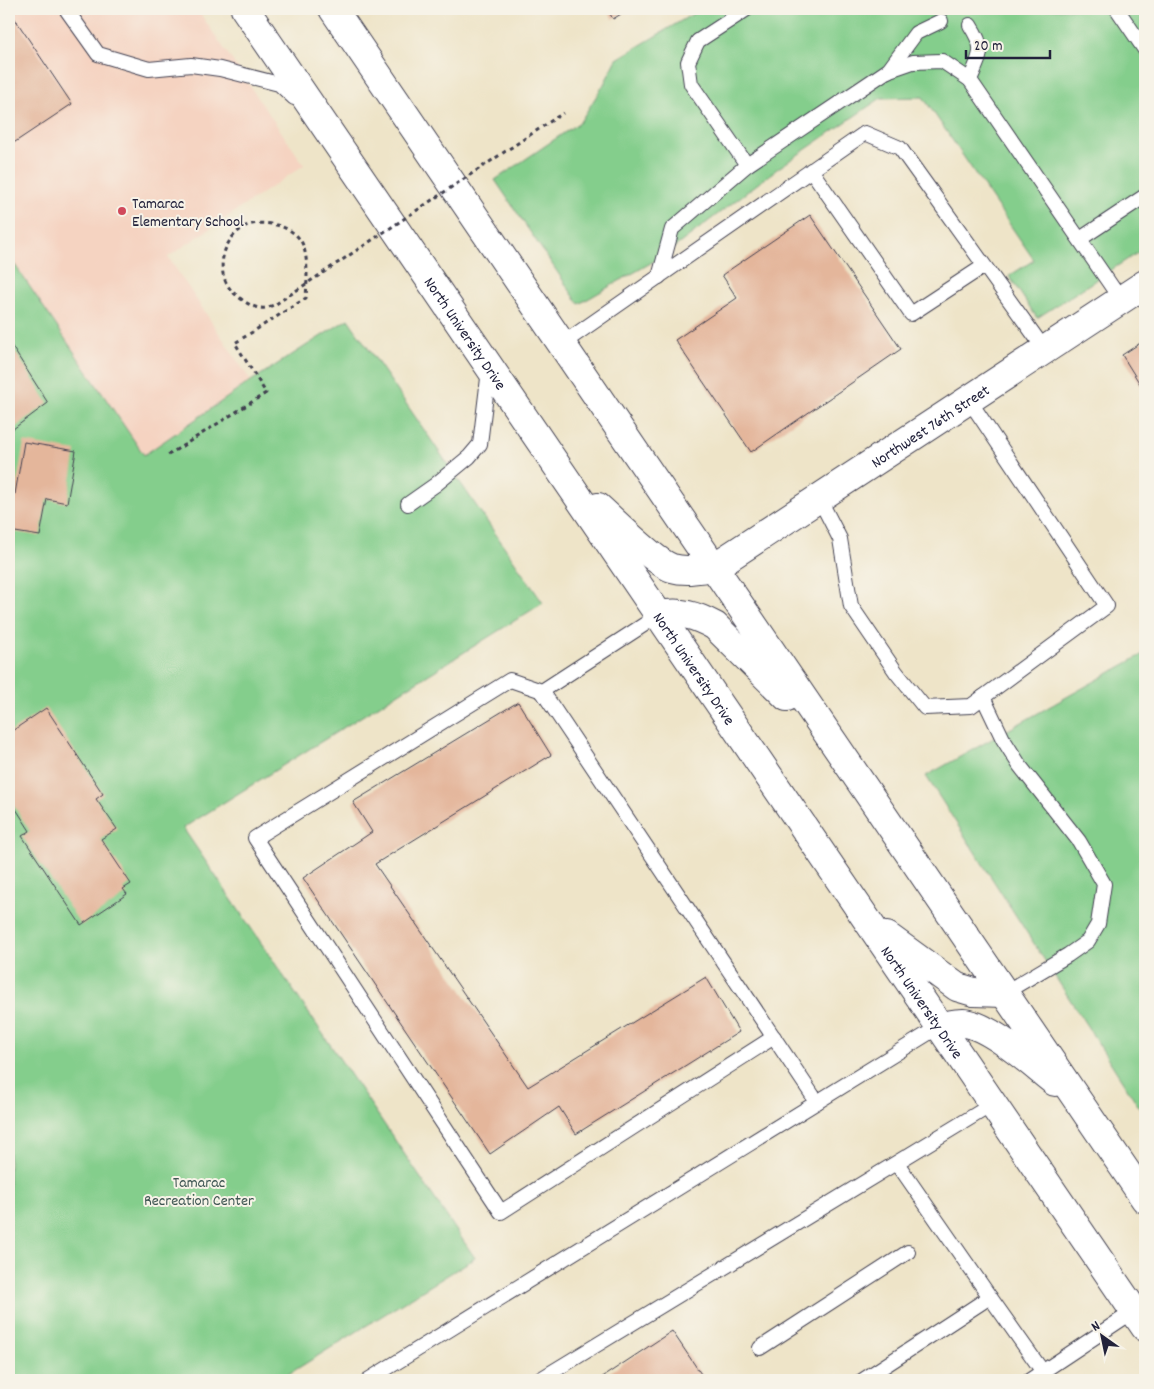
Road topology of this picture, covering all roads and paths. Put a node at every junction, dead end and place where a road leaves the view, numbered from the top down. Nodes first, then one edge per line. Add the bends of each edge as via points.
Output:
1 (66, 9) edge
2 (245, 9) edge
3 (333, 9) edge
4 (747, 9) edge
5 (1117, 9) edge
6 (941, 21) dead end
7 (970, 25) dead end
8 (1145, 50) edge
9 (887, 72) junction
10 (970, 80) junction
11 (563, 113) dead end
12 (324, 124) junction
13 (747, 165) junction
14 (811, 170) junction
15 (1145, 196) edge
16 (1080, 239) junction
17 (984, 266) junction
18 (658, 277) junction
19 (1145, 284) edge
20 (1121, 300) junction
21 (562, 344) junction
22 (1045, 350) junction
23 (489, 366) junction
24 (969, 400) junction
25 (168, 455) dead end
26 (568, 482) junction
27 (819, 498) junction
28 (408, 504) dead end
29 (714, 567) junction
30 (660, 615) junction
31 (542, 691) junction
32 (983, 697) junction
33 (833, 742) junction
34 (868, 922) junction
35 (1004, 992) junction
36 (940, 1026) junction
37 (774, 1037) junction
38 (1076, 1098) junction
39 (817, 1102) junction
40 (993, 1104) junction
41 (897, 1163) junction
42 (1145, 1199) edge
43 (908, 1252) dead end
44 (990, 1297) junction
45 (1140, 1319) edge
46 (760, 1348) dead end
47 (1043, 1372) junction
48 (368, 1380) edge
49 (539, 1380) edge
50 (862, 1380) edge
51 (1030, 1380) edge

1 - 12 lane via 98,54 149,69 191,65 279,84
2 - 12 main road, North University Drive
3 - 21 main road
4 - 13 lane via 698,41 688,62 692,84
5 - 8 lane
6 - 9 lane via 916,33
7 - 10 lane via 980,42 980,56
9 - 10 lane via 913,62 942,61
9 - 13 lane
10 - 16 lane
11 - 25 path, bridge via 276,304 261,308 233,292 223,277 222,257 231,238 246,226 266,222 286,228 301,241 307,265 306,298 235,343 266,393
12 - 23 main road, North University Drive
13 - 18 lane via 672,229
14 - 17 lane via 865,133 900,148
14 - 17 lane via 911,314
14 - 18 lane
15 - 16 lane
16 - 20 lane
17 - 22 lane
18 - 21 lane
19 - 20 main road, Northwest 76th Street
20 - 22 main road, Northwest 76th Street
21 - 29 main road
22 - 24 main road, Northwest 76th Street
23 - 26 main road, North University Drive
23 - 28 lane via 480,444 469,457
24 - 27 main road, Northwest 76th Street
24 - 32 lane via 1107,606
26 - 29 main road via 657,559 672,568 692,571
26 - 30 main road, North University Drive
27 - 29 main road, Northwest 76th Street
27 - 32 lane via 840,539 851,606 925,708 971,706
29 - 33 main road
30 - 31 lane
30 - 33 main road via 686,613 714,626
30 - 34 main road, North University Drive
31 - 37 lane
31 - 37 lane via 510,680 255,838 501,1212
32 - 35 lane via 1020,766 1079,841 1104,884 1098,924 1088,941
33 - 35 main road
34 - 35 main road via 958,987 974,992
34 - 36 main road, North University Drive
35 - 38 main road
36 - 38 main road via 964,1023 994,1034
36 - 39 lane
36 - 40 main road, North University Drive
37 - 39 lane
38 - 42 main road
39 - 48 lane
40 - 41 lane
40 - 45 main road, North University Drive
41 - 44 lane
41 - 49 lane
43 - 46 lane
44 - 47 lane
44 - 50 lane
45 - 47 lane
47 - 51 lane

